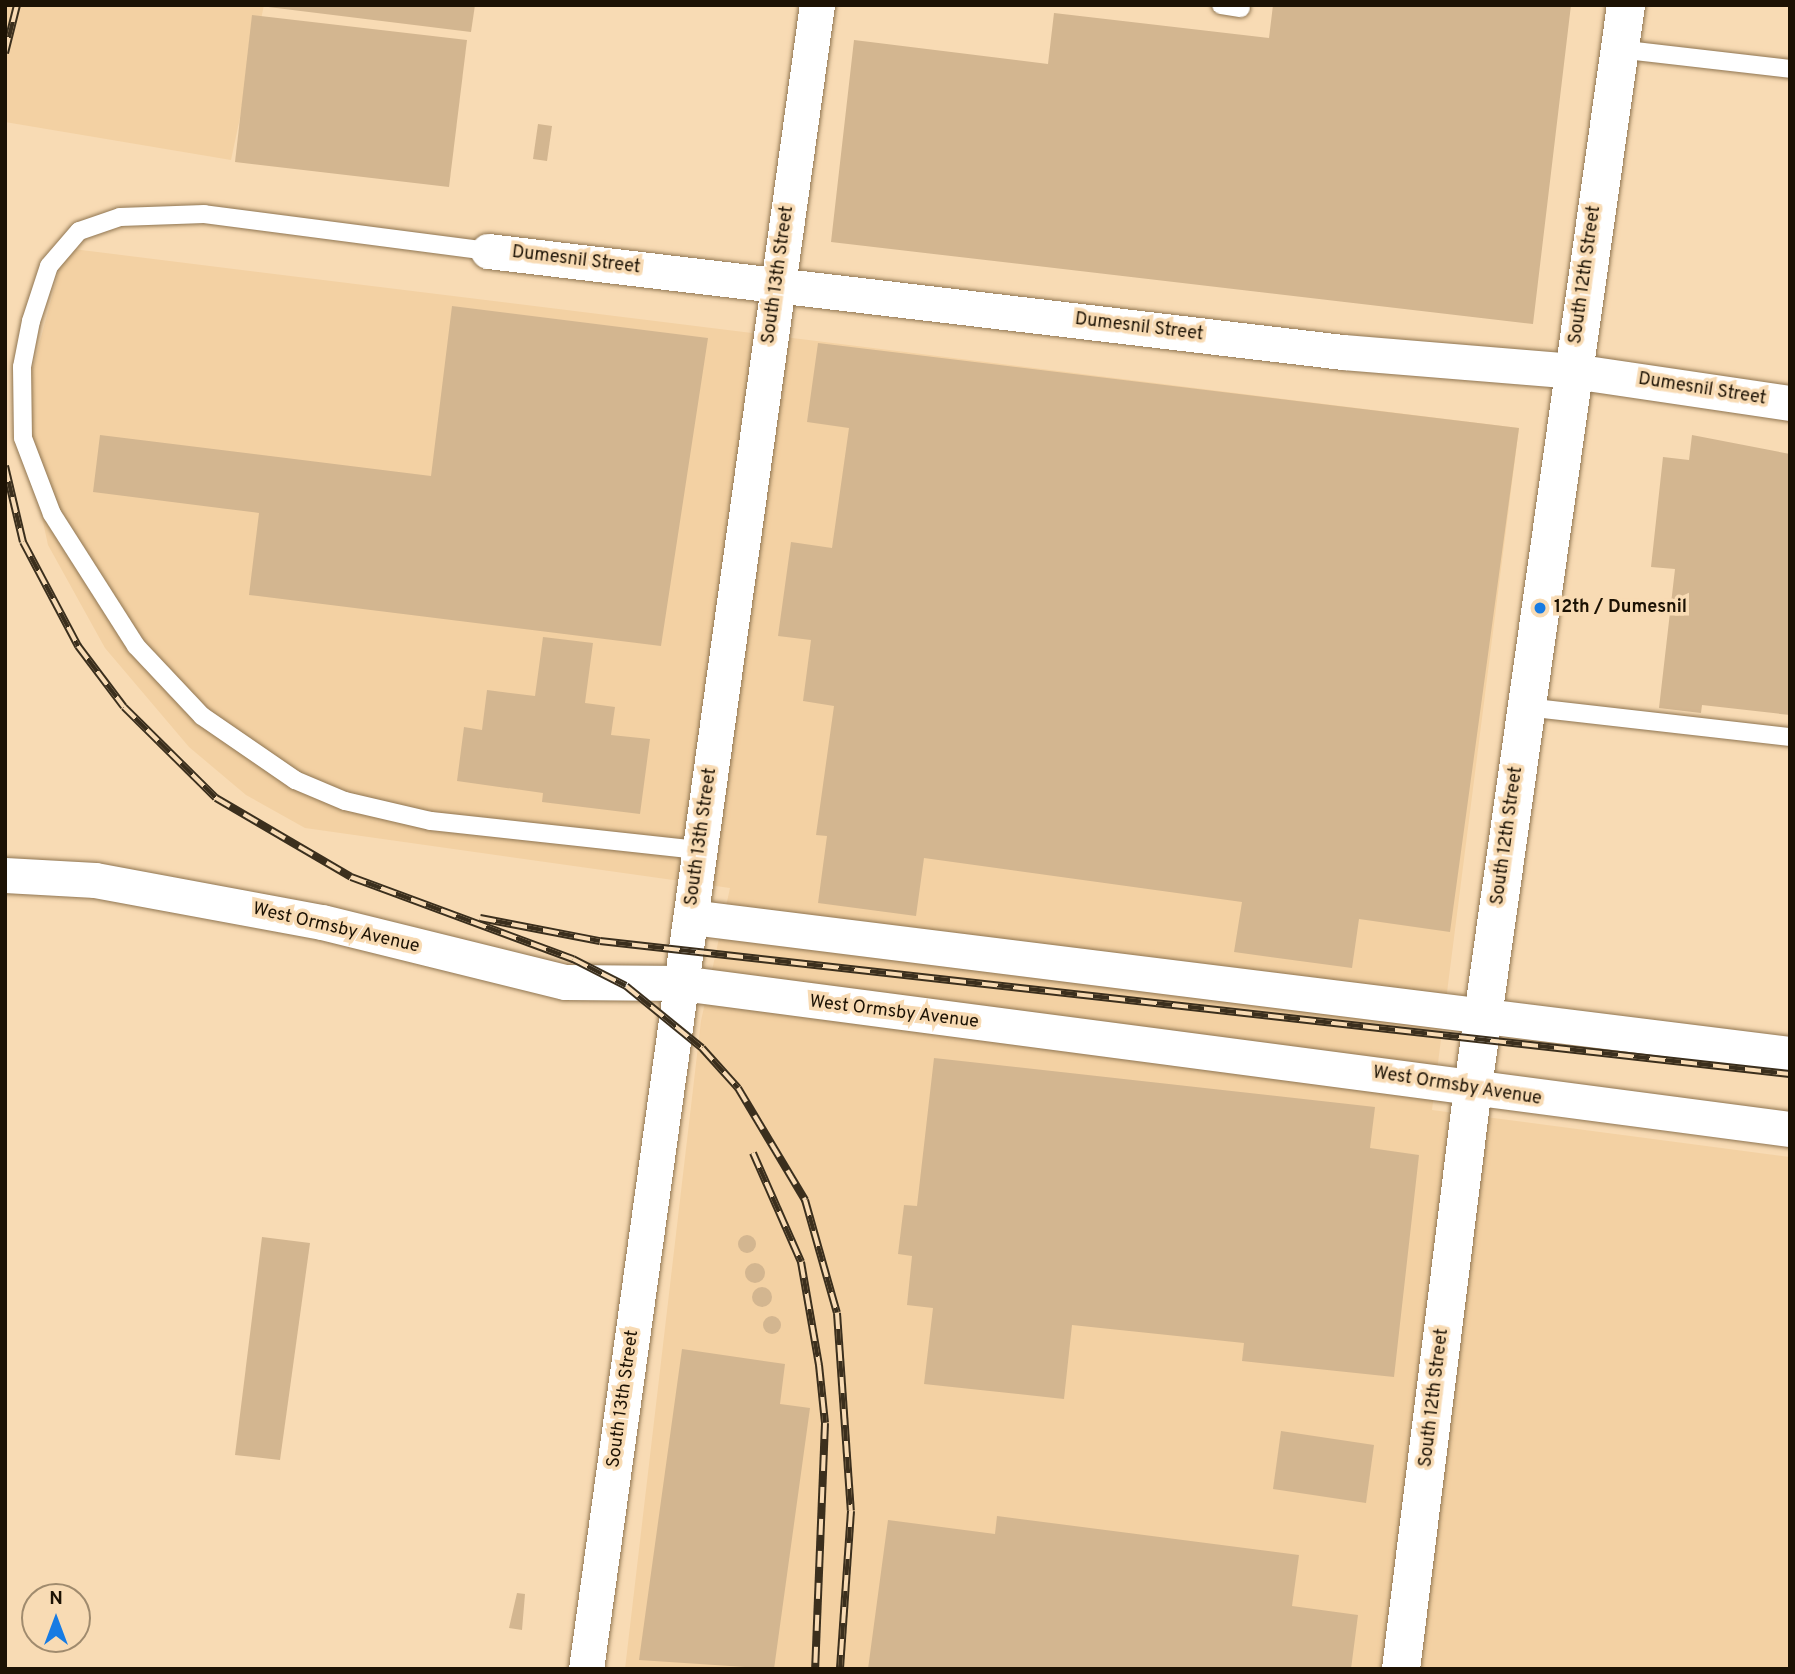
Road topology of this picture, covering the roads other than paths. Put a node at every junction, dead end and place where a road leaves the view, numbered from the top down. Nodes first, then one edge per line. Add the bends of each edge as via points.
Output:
1 (817, 5) edge
2 (1221, 5) edge
3 (1626, 5) edge
4 (1241, 8) dead end
5 (1618, 49) junction
6 (1790, 69) edge
7 (488, 251) joint
8 (778, 286) junction
9 (1573, 371) junction
10 (1790, 403) edge
11 (1526, 707) junction
12 (1790, 737) edge
13 (700, 850) junction
14 (5, 875) edge
15 (691, 917) junction
16 (681, 983) junction
17 (1483, 1017) junction
18 (1790, 1054) edge
19 (1473, 1087) junction
20 (1790, 1129) edge
21 (586, 1669) edge
22 (1401, 1669) edge

1 - 8 street, South 13th Street
2 - 4 lane
3 - 5 street, South 12th Street
5 - 6 lane
5 - 9 street, South 12th Street
7 - 8 street, Dumesnil Street
7 - 13 lane via 204,214 120,217 79,231 49,266 31,321 22,367 23,438 52,513 136,646 201,716 295,780 345,801 431,821
8 - 9 street, Dumesnil Street via 1384,356
8 - 13 street, South 13th Street
9 - 10 street, Dumesnil Street
9 - 11 street, South 12th Street
11 - 12 lane
11 - 17 street, South 12th Street
13 - 15 street, South 13th Street
14 - 16 street, West Ormsby Avenue via 95,880 322,922 565,982
15 - 16 street, South 13th Street
15 - 17 street
16 - 19 street, West Ormsby Avenue
16 - 21 street, South 13th Street
17 - 18 street
17 - 19 street, South 12th Street
19 - 20 street, West Ormsby Avenue
19 - 22 street, South 12th Street

